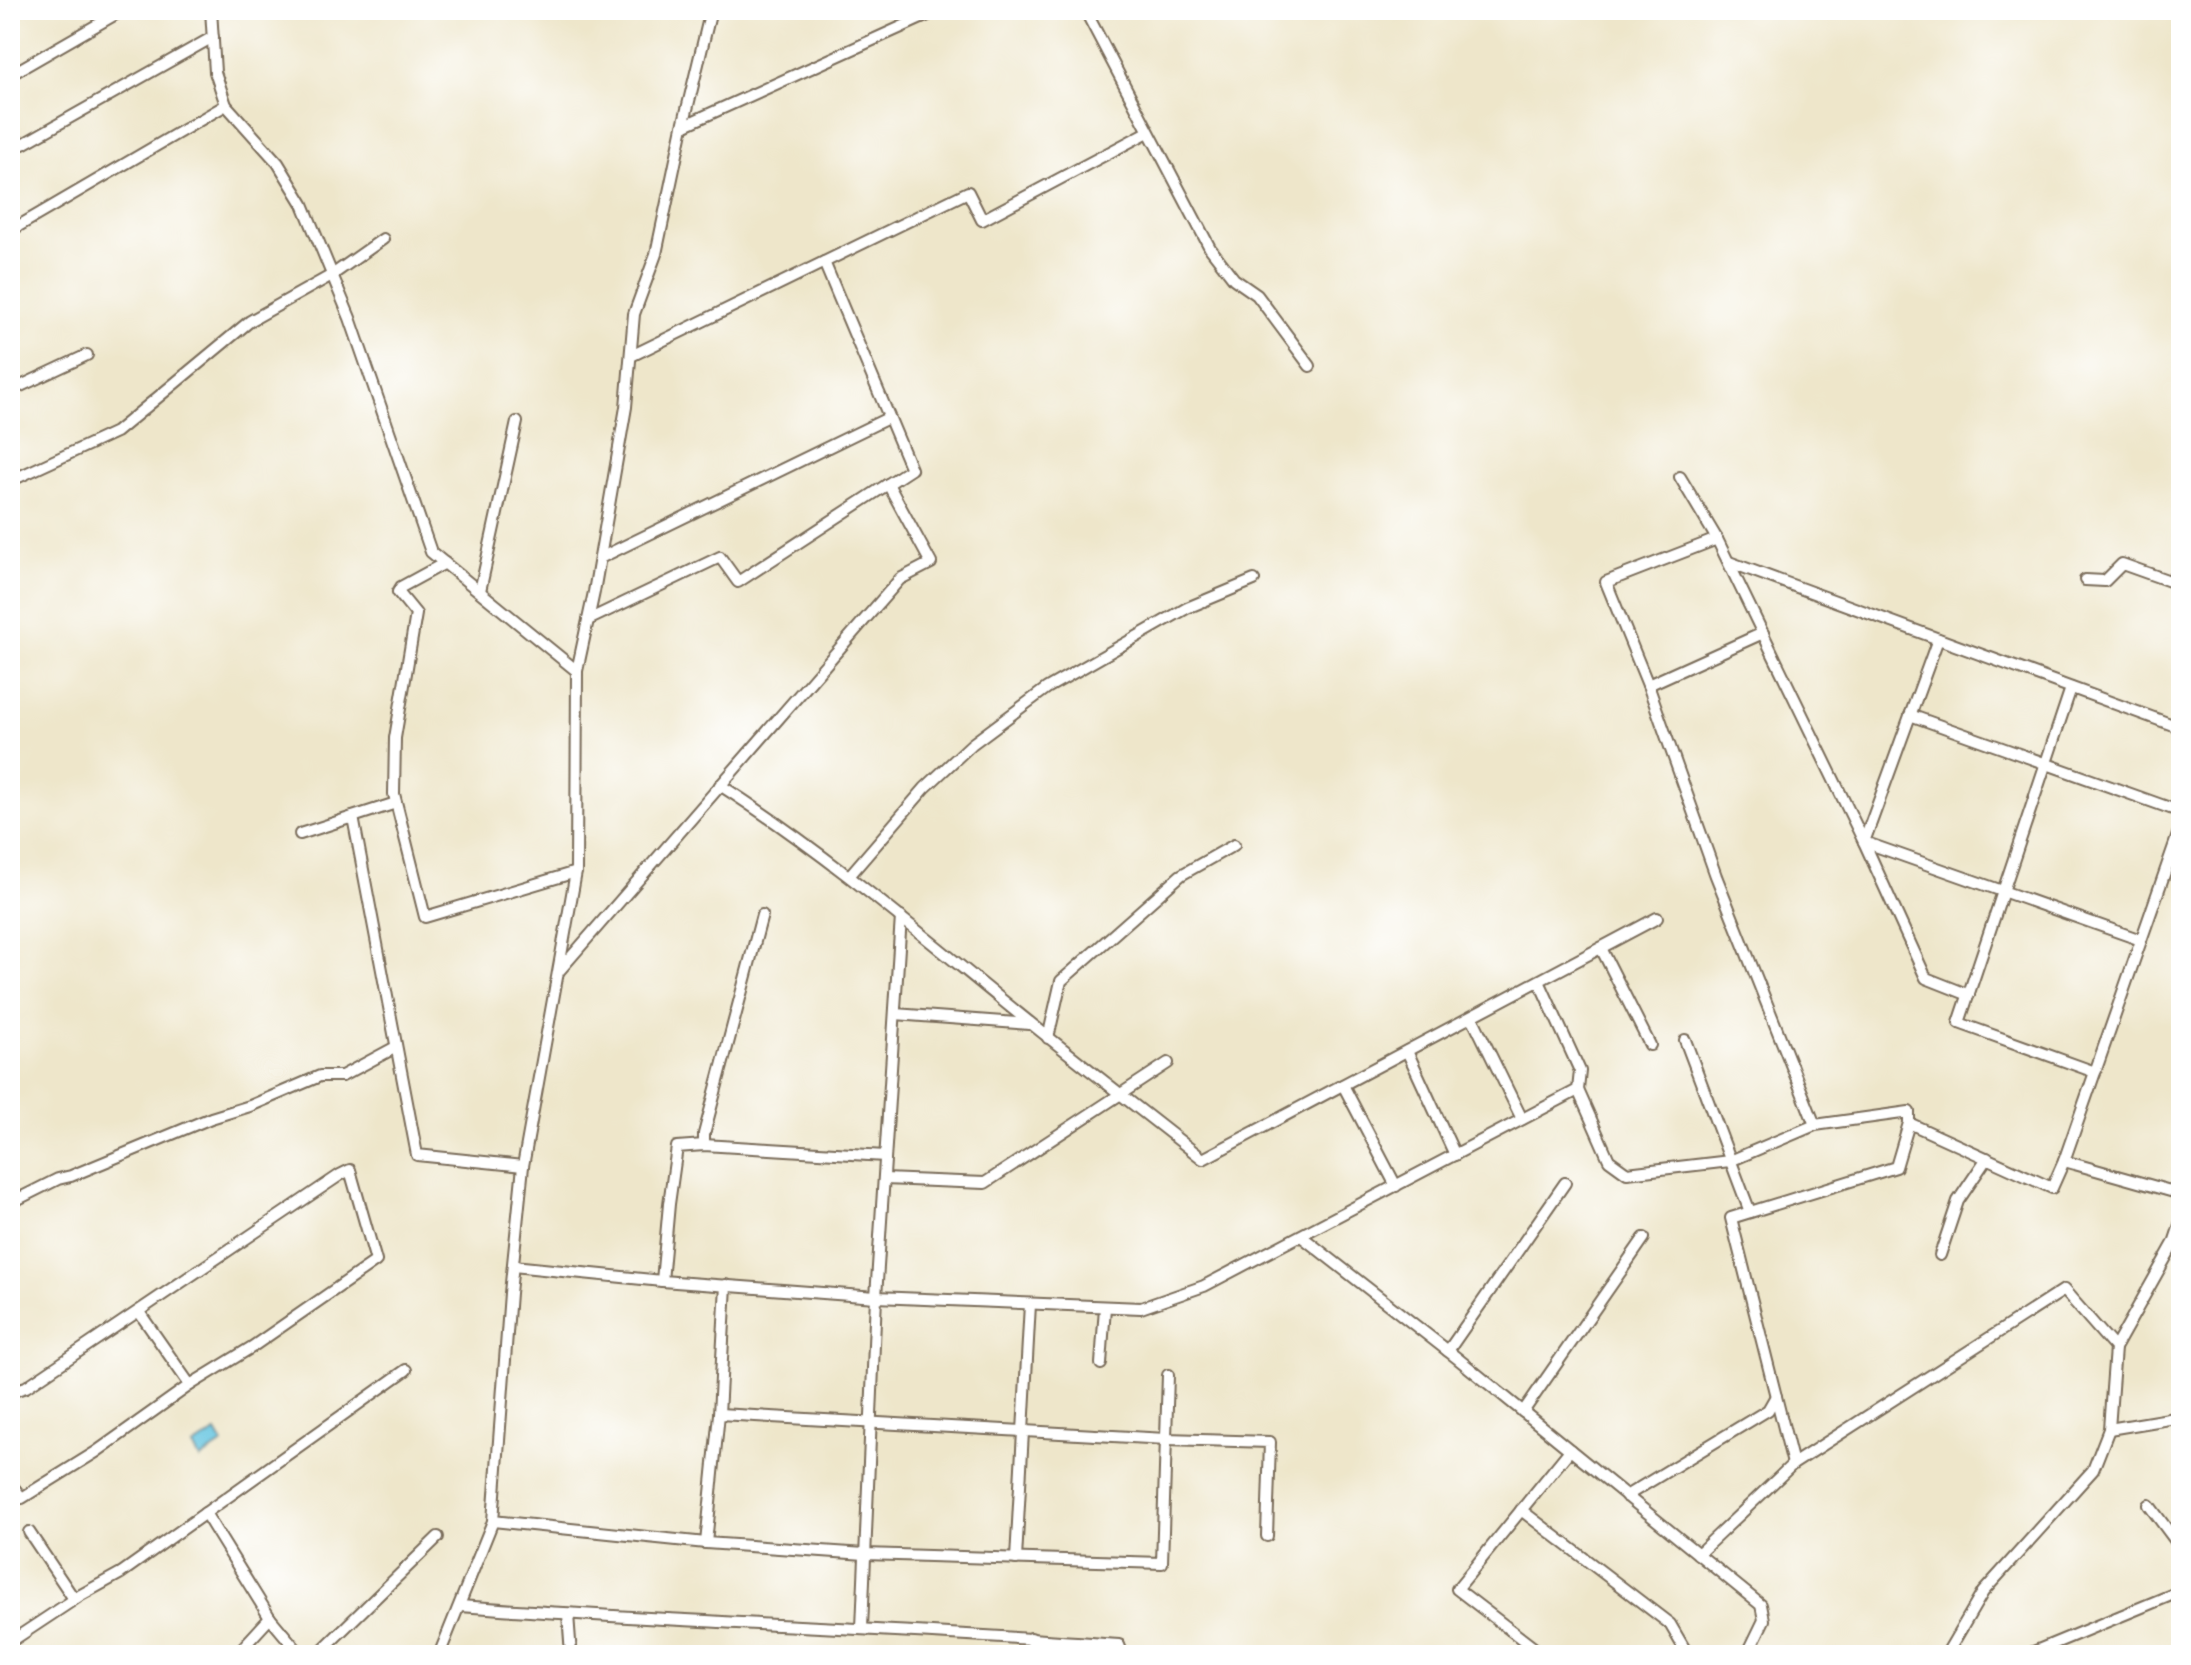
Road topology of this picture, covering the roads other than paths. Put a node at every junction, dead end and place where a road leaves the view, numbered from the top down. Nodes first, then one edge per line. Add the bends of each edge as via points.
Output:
1 (123, 10) edge
2 (211, 10) edge
3 (711, 10) edge
4 (939, 10) edge
5 (1085, 10) edge
6 (213, 37) junction
7 (10, 75) edge
8 (226, 105) junction
9 (683, 126) junction
10 (1148, 132) junction
11 (23, 144) dead end
12 (10, 231) edge
13 (383, 239) dead end
14 (824, 262) junction
15 (332, 275) junction
16 (87, 355) dead end
17 (631, 356) junction
18 (1310, 366) dead end
19 (10, 391) edge
20 (888, 418) junction
21 (517, 422) dead end
22 (1680, 477) dead end
23 (10, 481) edge
24 (888, 484) junction
25 (1717, 539) junction
26 (600, 558) junction
27 (1729, 562) junction
28 (445, 563) junction
29 (1254, 580) dead end
30 (2085, 580) dead end
31 (2181, 585) edge
32 (480, 591) junction
33 (588, 620) junction
34 (1763, 633) junction
35 (1938, 639) junction
36 (577, 671) junction
37 (1648, 685) junction
38 (2071, 688) junction
39 (1910, 715) junction
40 (2181, 728) edge
41 (2046, 763) junction
42 (720, 785) junction
43 (396, 803) junction
44 (2181, 812) edge
45 (353, 817) junction
46 (2181, 826) edge
47 (300, 834) dead end
48 (1864, 842) junction
49 (1234, 845) dead end
50 (576, 872) junction
51 (850, 875) junction
52 (2003, 891) junction
53 (762, 915) dead end
54 (901, 917) junction
55 (1657, 918) dead end
56 (2141, 940) junction
57 (1601, 948) junction
58 (557, 973) junction
59 (1539, 981) junction
60 (1969, 995) junction
61 (895, 1014) junction
62 (1472, 1017) junction
63 (1031, 1024) junction
64 (1048, 1038) junction
65 (1685, 1040) dead end
66 (1650, 1045) dead end
67 (396, 1047) junction
68 (1407, 1051) junction
69 (1168, 1063) dead end
70 (2095, 1072) junction
71 (1343, 1085) junction
72 (1578, 1090) junction
73 (1120, 1094) junction
74 (1522, 1119) junction
75 (1909, 1123) junction
76 (1815, 1125) junction
77 (704, 1145) junction
78 (1455, 1155) junction
79 (885, 1156) junction
80 (1987, 1158) junction
81 (1730, 1161) junction
82 (2064, 1161) junction
83 (523, 1166) junction
84 (884, 1179) junction
85 (1565, 1183) dead end
86 (1396, 1186) junction
87 (2181, 1194) edge
88 (10, 1203) edge
89 (1750, 1212) junction
90 (2181, 1222) edge
91 (1301, 1236) junction
92 (1644, 1238) dead end
93 (1940, 1255) dead end
94 (513, 1266) junction
95 (662, 1281) junction
96 (726, 1285) junction
97 (876, 1297) junction
98 (1030, 1304) junction
99 (1105, 1307) junction
100 (139, 1312) junction
101 (2115, 1348) junction
102 (1448, 1351) junction
103 (1101, 1364) dead end
104 (406, 1370) dead end
105 (1168, 1375) dead end
106 (190, 1385) junction
107 (10, 1392) edge
108 (1776, 1396) junction
109 (1523, 1412) junction
110 (719, 1414) junction
111 (2181, 1417) edge
112 (871, 1424) junction
113 (2109, 1429) junction
114 (1023, 1432) junction
115 (1166, 1439) junction
116 (1570, 1450) junction
117 (1793, 1464) junction
118 (10, 1483) edge
119 (1626, 1496) junction
120 (2149, 1505) dead end
121 (1521, 1510) junction
122 (205, 1513) junction
123 (493, 1521) junction
124 (29, 1532) dead end
125 (1267, 1536) dead end
126 (438, 1537) dead end
127 (706, 1543) junction
128 (2181, 1548) edge
129 (865, 1554) junction
130 (1698, 1554) junction
131 (1016, 1559) junction
132 (2181, 1591) edge
133 (74, 1599) junction
134 (460, 1606) junction
135 (568, 1614) junction
136 (270, 1618) junction
137 (862, 1628) junction
138 (1031, 1638) junction
139 (10, 1642) edge
140 (236, 1655) edge
141 (301, 1655) edge
142 (317, 1655) edge
143 (439, 1655) edge
144 (571, 1655) edge
145 (1036, 1655) edge
146 (1123, 1655) edge
147 (1543, 1655) edge
148 (1688, 1655) edge
149 (1747, 1655) edge
150 (1946, 1655) edge
151 (2026, 1655) edge

1 - 7 street
2 - 6 street
3 - 9 street
4 - 9 street
5 - 10 street
6 - 8 street via 215,72
6 - 11 street
8 - 12 street
8 - 15 street via 278,163 303,204
9 - 17 street via 656,254 634,314
10 - 14 street via 982,220 968,192
10 - 18 street via 1210,248 1234,279 1257,295
13 - 15 street
14 - 17 street
14 - 20 street
15 - 23 street via 250,321 116,432
15 - 28 street via 431,552
16 - 19 street
17 - 26 street
20 - 24 street via 911,469
20 - 26 street
21 - 32 street
22 - 25 street
24 - 33 street via 738,582 720,557
24 - 42 street via 931,563 900,579
25 - 27 street
25 - 37 street via 1606,582
26 - 33 street
27 - 34 street
27 - 35 street
28 - 32 street
28 - 43 street via 398,592 416,614 395,738
29 - 51 street via 1187,608 1047,688 972,744 925,788
30 - 31 street via 2105,581 2122,564
32 - 36 street
33 - 36 street
34 - 37 street
34 - 48 street
35 - 38 street
35 - 39 street
36 - 50 street
37 - 76 street via 1716,876
38 - 40 street
38 - 41 street
39 - 41 street
39 - 48 street
41 - 44 street
41 - 52 street
42 - 51 street
42 - 58 street
43 - 45 street
43 - 50 street via 425,917
45 - 47 street
45 - 67 street
46 - 56 street
48 - 52 street
48 - 60 street via 1926,978
49 - 64 street via 1181,875 1061,981
50 - 58 street
51 - 54 street
52 - 56 street
52 - 60 street
53 - 77 street
54 - 61 street
54 - 63 street
55 - 57 street
56 - 70 street
57 - 59 street
57 - 66 street
58 - 83 street
59 - 62 street
59 - 72 street via 1580,1071
60 - 70 street via 1959,1023
61 - 63 street
61 - 79 street
62 - 68 street
62 - 74 street
63 - 64 street
64 - 73 street
65 - 81 street
67 - 83 street via 417,1155
67 - 88 street via 342,1076 320,1076 58,1179
68 - 71 street
68 - 78 street
69 - 73 street
70 - 82 street
71 - 73 street via 1203,1159
71 - 86 street
72 - 74 street
72 - 81 street via 1609,1160 1627,1173
73 - 84 street via 985,1183
74 - 78 street
75 - 76 street via 1909,1112
75 - 80 street
75 - 89 street via 1896,1167
76 - 81 street
77 - 79 street
77 - 95 street via 677,1147
78 - 86 street
79 - 84 street
80 - 82 street via 2052,1188
80 - 93 street via 1958,1201
81 - 89 street
82 - 87 street
83 - 94 street
84 - 97 street
85 - 102 street
86 - 91 street
89 - 108 street via 1731,1218
90 - 101 street
91 - 99 street via 1204,1286 1141,1308
91 - 102 street
92 - 109 street
94 - 95 street
94 - 123 street
95 - 96 street
96 - 97 street
96 - 110 street
97 - 98 street
97 - 112 street
98 - 99 street
98 - 114 street
99 - 103 street
100 - 106 street
100 - 106 street via 350,1170 376,1261
100 - 107 street via 26,1387
101 - 113 street
101 - 117 street via 2064,1290
102 - 109 street
104 - 122 street
105 - 115 street
106 - 118 street via 22,1498
108 - 117 street
108 - 119 street via 1768,1410
109 - 116 street
110 - 112 street
110 - 127 street
111 - 113 street
112 - 114 street
112 - 129 street
113 - 150 street via 2093,1470 1983,1592
114 - 115 street
114 - 131 street
115 - 125 street via 1270,1442
115 - 131 street via 1162,1563
116 - 119 street
116 - 121 street
117 - 130 street
119 - 130 street
120 - 128 street
121 - 147 street via 1457,1589
121 - 148 street via 1670,1624
122 - 133 street via 121,1573
122 - 136 street
123 - 127 street
123 - 134 street
124 - 133 street
126 - 142 street
127 - 129 street
129 - 131 street
129 - 137 street
130 - 149 street via 1761,1605 1764,1620
132 - 151 street
133 - 139 street
134 - 135 street
134 - 143 street
135 - 137 street
135 - 144 street
136 - 140 street
136 - 141 street
137 - 138 street
138 - 145 street
138 - 146 street via 1119,1645

